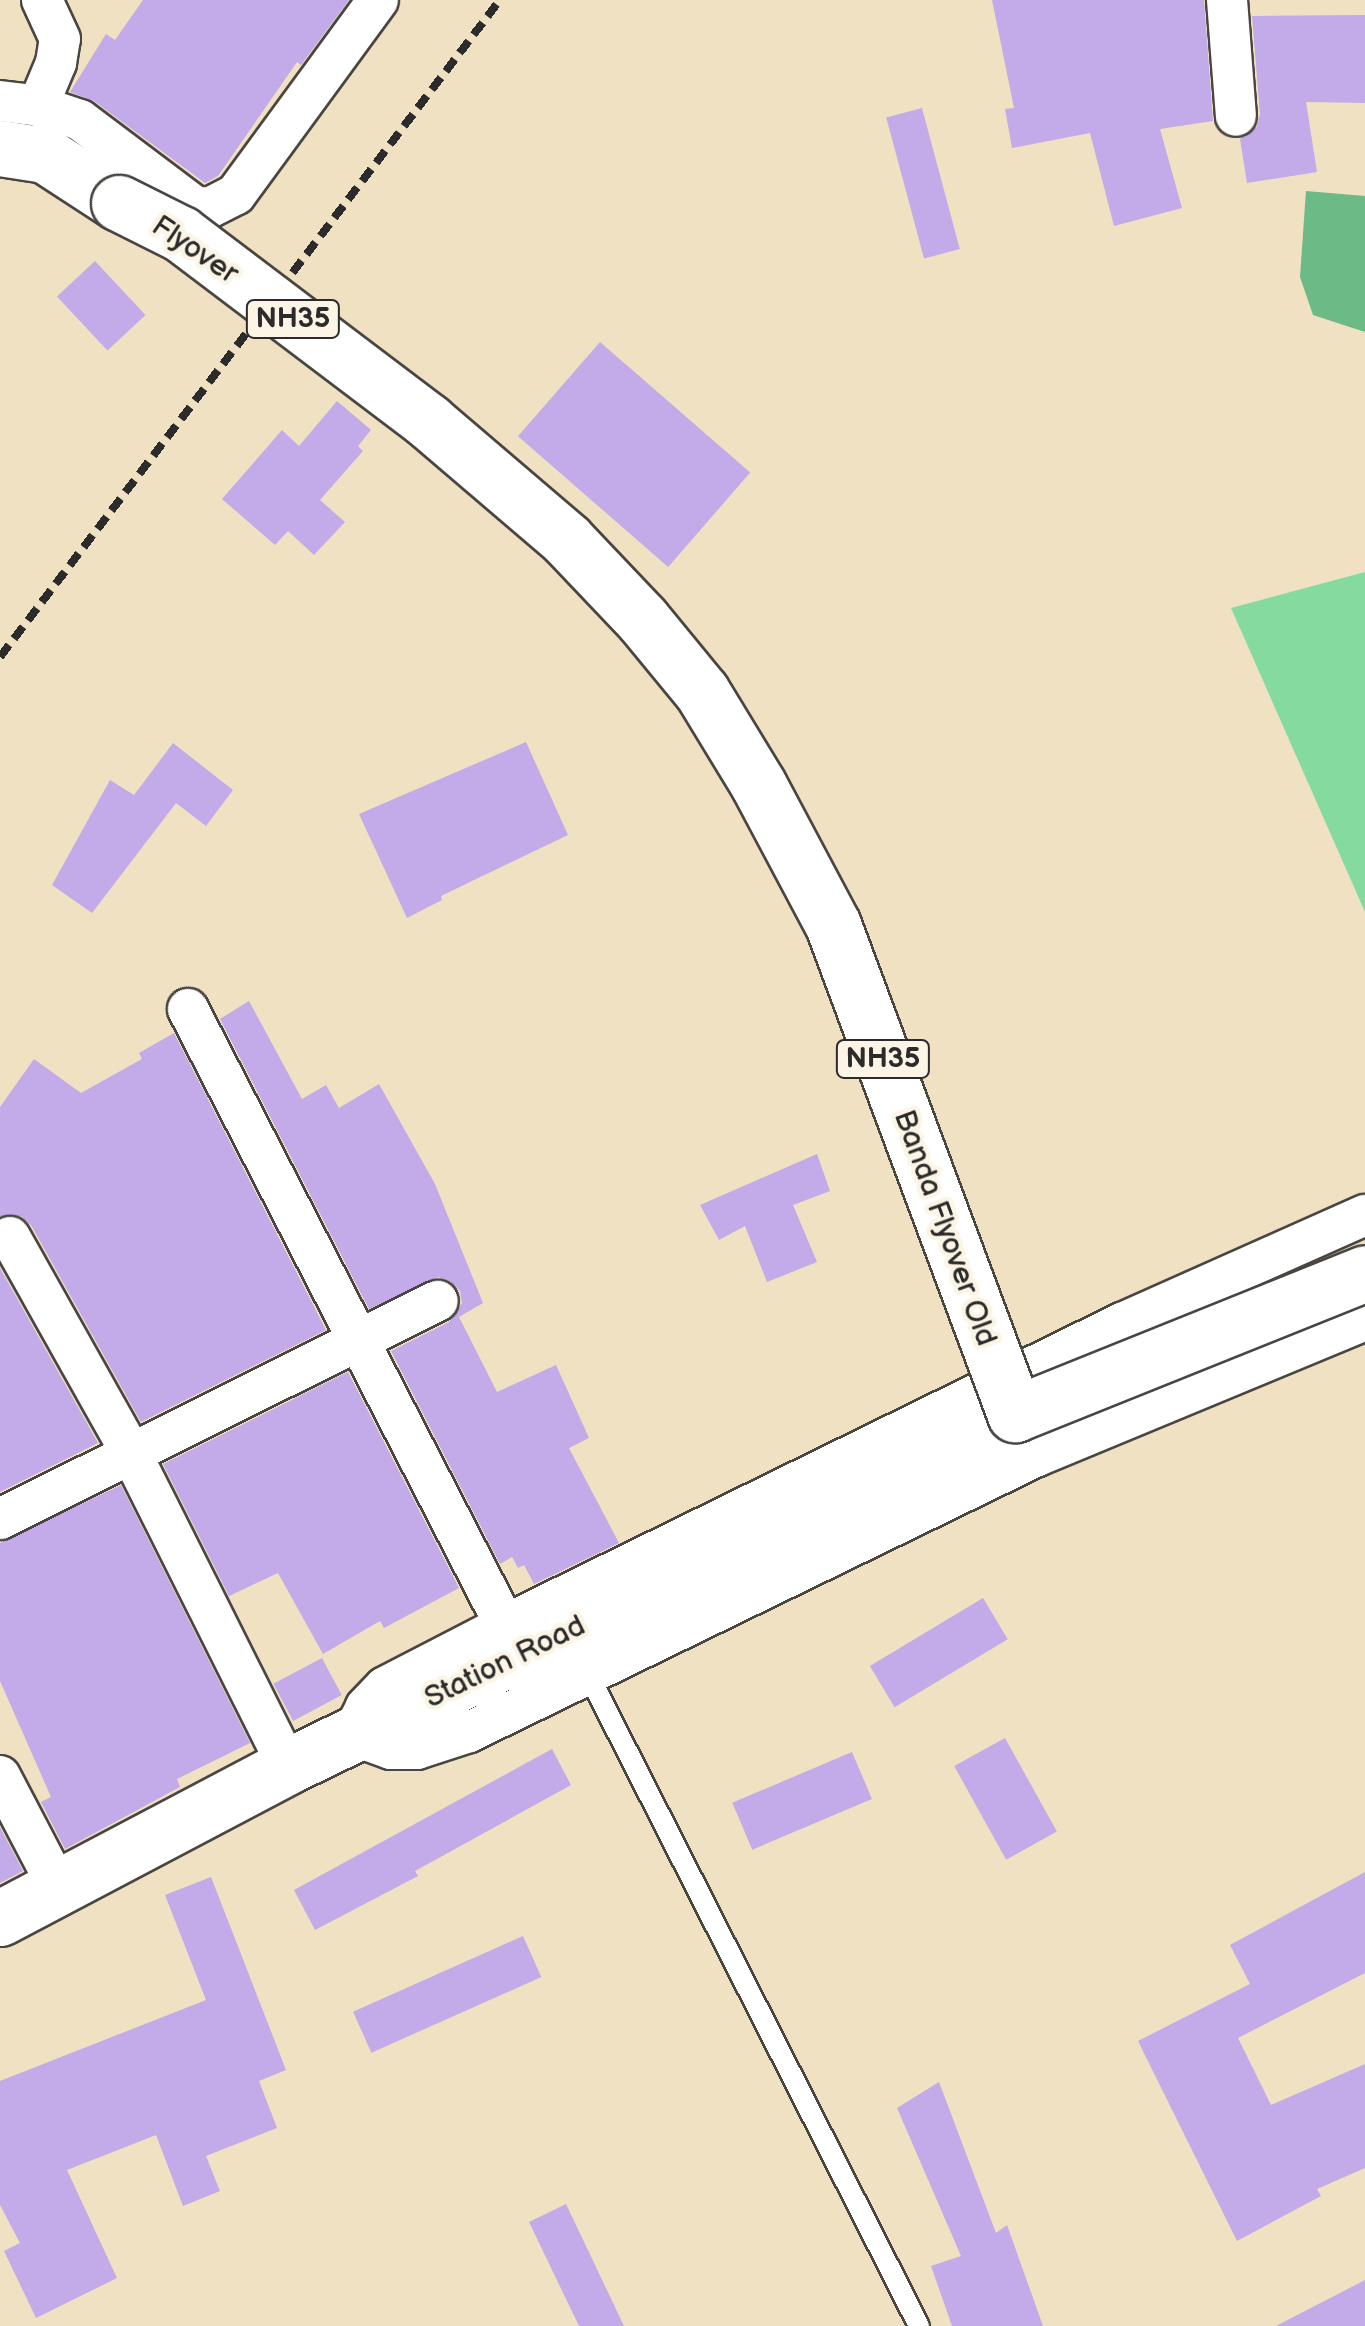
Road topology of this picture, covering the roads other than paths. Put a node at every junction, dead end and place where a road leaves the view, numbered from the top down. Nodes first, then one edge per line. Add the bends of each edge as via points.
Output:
1 (42, 0) edge
2 (378, 0) edge
3 (1228, 0) edge
4 (19, 104) edge
5 (1236, 116) dead end
6 (0, 148) edge
7 (458, 446) joint
8 (188, 1008) dead end
9 (1365, 1214) edge
10 (10, 1237) dead end
11 (1365, 1273) edge
12 (438, 1301) dead end
13 (1365, 1320) edge
14 (361, 1338) junction
15 (1015, 1414) junction
16 (131, 1452) junction
17 (0, 1519) edge
18 (506, 1625) junction
19 (588, 1674) junction
20 (352, 1735) junction
21 (288, 1766) junction
22 (0, 1776) edge
23 (58, 1887) junction
24 (0, 1918) edge
25 (919, 2326) edge

1 - 4 street via 60,39 56,63
2 - 4 street via 236,194 210,208 194,206 80,120
3 - 5 street
6 - 7 main road, Flyover / NH35, bridge via 45,155 180,234
7 - 15 main road, Banda Flyover Old / NH35, bridge via 566,539 642,619 702,692 758,784 833,925
8 - 14 street
9 - 18 street via 1122,1323
10 - 16 street
11 - 15 main road, bridge
12 - 14 street
13 - 19 street via 1037,1456
14 - 16 street
14 - 18 street
15 - 20 main road, Station Road
16 - 17 street
16 - 21 street
18 - 20 street via 386,1687
19 - 20 street via 417,1750
19 - 25 lane
20 - 21 main road, Station Road
21 - 23 main road, Station Road
22 - 23 street
23 - 24 main road, Station Road

